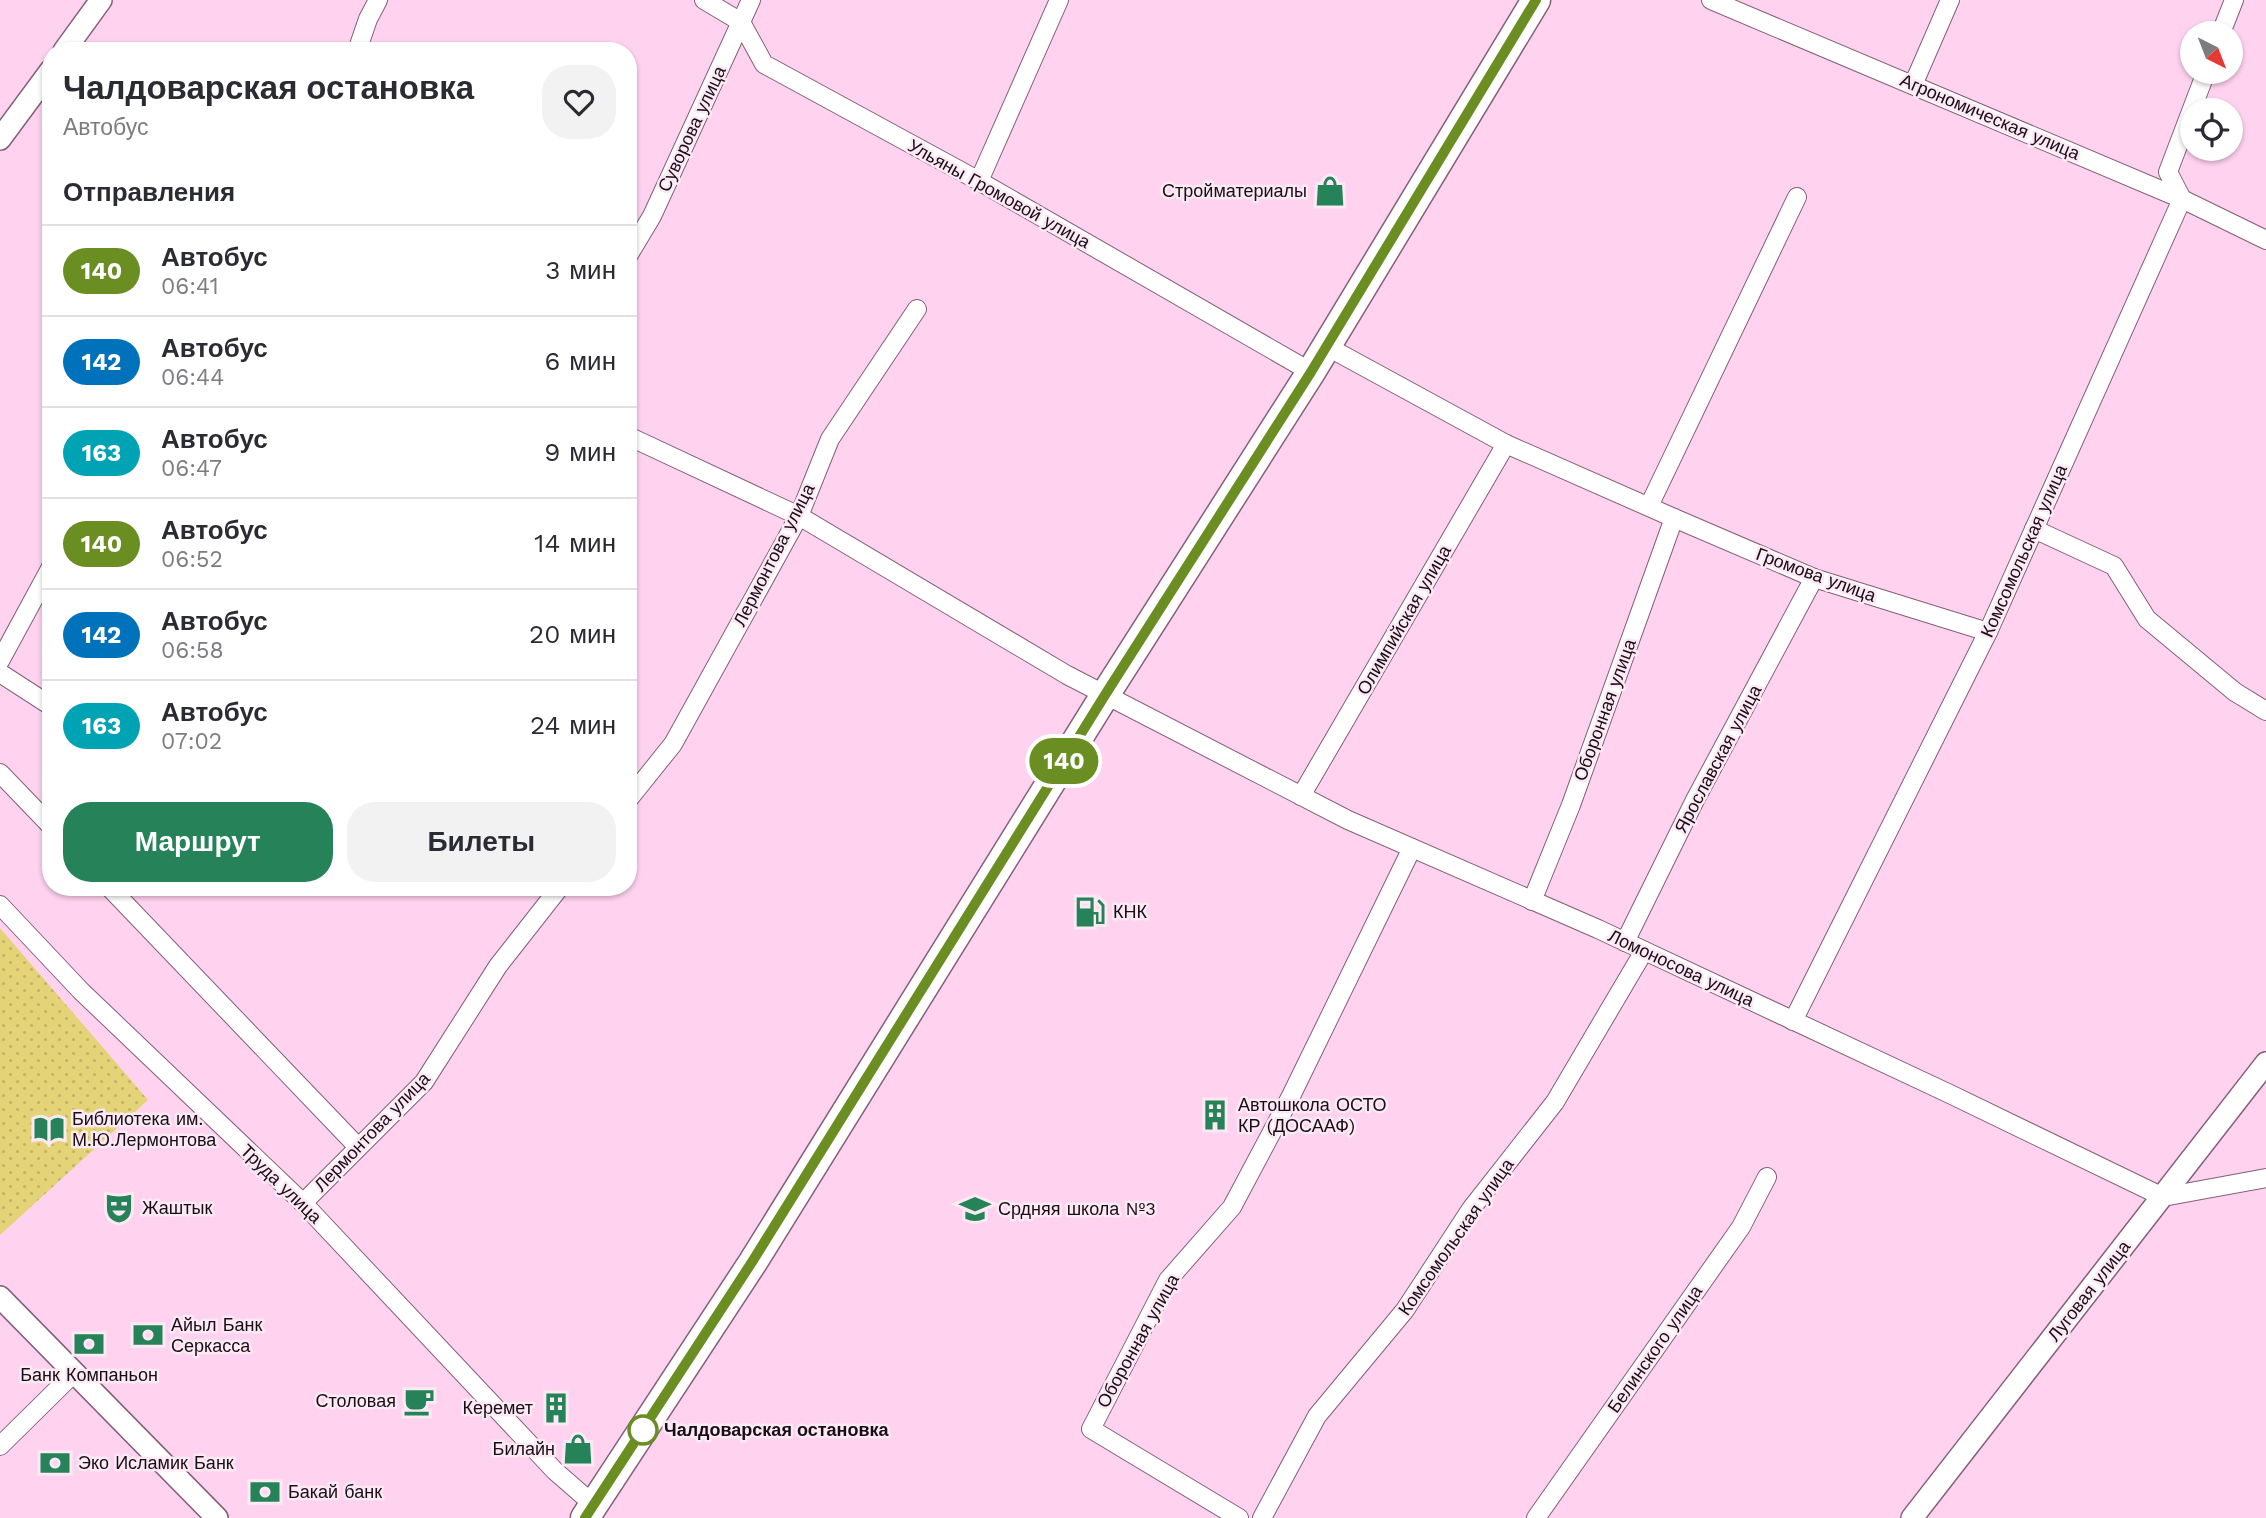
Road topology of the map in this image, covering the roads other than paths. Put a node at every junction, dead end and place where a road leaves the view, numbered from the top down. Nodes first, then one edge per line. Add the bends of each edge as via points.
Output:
1 (101, 0) edge
2 (378, 0) edge
3 (704, 0) edge
4 (751, 0) edge
5 (1059, 0) edge
6 (1536, 0) edge
7 (1710, 0) edge
8 (1950, 0) edge
9 (2234, 0) edge
10 (2226, 21) edge
11 (741, 22) junction
12 (71, 42) edge
13 (360, 42) edge
14 (42, 82) edge
15 (2201, 84) edge
16 (1913, 85) junction
17 (0, 139) edge
18 (979, 181) junction
19 (1797, 197) dead end
20 (2182, 199) junction
21 (2266, 240) edge
22 (637, 241) edge
23 (917, 309) dead end
24 (1326, 346) junction
25 (1311, 372) junction
26 (637, 440) edge
27 (1506, 444) junction
28 (1649, 506) junction
29 (799, 516) junction
30 (1674, 518) junction
31 (2034, 529) junction
32 (1814, 578) junction
33 (42, 584) edge
34 (1988, 632) junction
35 (0, 661) edge
36 (0, 673) edge
37 (1105, 695) junction
38 (42, 700) edge
39 (2266, 711) edge
40 (0, 774) edge
41 (637, 789) edge
42 (1301, 796) junction
43 (42, 817) edge
44 (1412, 848) junction
45 (118, 896) edge
46 (553, 896) edge
47 (1532, 901) junction
48 (0, 905) edge
49 (1625, 942) junction
50 (1644, 951) junction
51 (1793, 1021) junction
52 (2266, 1063) edge
53 (358, 1147) junction
54 (1767, 1177) dead end
55 (2266, 1178) edge
56 (2163, 1197) junction
57 (303, 1203) junction
58 (0, 1297) edge
59 (74, 1373) junction
60 (0, 1446) edge
61 (589, 1511) edge
62 (217, 1518) edge
63 (1239, 1518) edge
64 (1262, 1518) edge
65 (1536, 1518) edge
66 (1912, 1518) edge

1 - 12 street
2 - 13 street
3 - 11 street
4 - 11 street, Суворова улица
5 - 18 street
6 - 24 highway
7 - 16 street, Агрономическая улица
8 - 16 street
9 - 10 street
11 - 18 street, Ульяны Громовой улица via 764,64
11 - 22 street, Суворова улица
14 - 17 street
15 - 20 street via 2168,172
16 - 20 street, Агрономическая улица
18 - 25 street, Ульяны Громовой улица
19 - 28 street
20 - 21 street, Агрономическая улица
20 - 31 street, Комсомольская улица
23 - 29 street, Лермонтова улица via 831,439
24 - 25 highway
24 - 27 street, Громова улица
25 - 37 highway
26 - 29 street, Ломоносова улица
27 - 28 street, Громова улица
27 - 42 street, Олимпийская улица
28 - 30 street, Громова улица
29 - 37 street, Ломоносова улица
29 - 41 street, Лермонтова улица via 673,744
30 - 32 street, Громова улица
30 - 47 street, Оборонная улица
31 - 34 street, Комсомольская улица
31 - 39 street via 2114,566 2147,620 2235,692
32 - 34 street, Громова улица
32 - 49 street, Ярославская улица
33 - 35 street
34 - 51 street, Комсомольская улица
36 - 38 street
37 - 42 street, Ломоносова улица
37 - 61 highway via 752,1262
40 - 43 street
42 - 44 street, Ломоносова улица
44 - 47 street, Ломоносова улица
44 - 63 street, Оборонная улица via 1232,1207 1168,1280 1091,1429
45 - 53 street
46 - 53 street, Лермонтова улица via 498,966 424,1083
47 - 49 street, Ломоносова улица
48 - 57 street, Труда улица via 81,991
49 - 50 street, Ломоносова улица
50 - 51 street, Ломоносова улица
50 - 64 street, Комсомольская улица via 1555,1102 1471,1209 1405,1310 1317,1416
51 - 56 street, Ломоносова улица
52 - 56 street, Луговая улица
53 - 57 street, Лермонтова улица
54 - 65 street, Белинского улица via 1741,1227
55 - 56 street
56 - 66 street, Луговая улица
57 - 61 street, Труда улица
58 - 59 street
59 - 60 street
59 - 62 street

